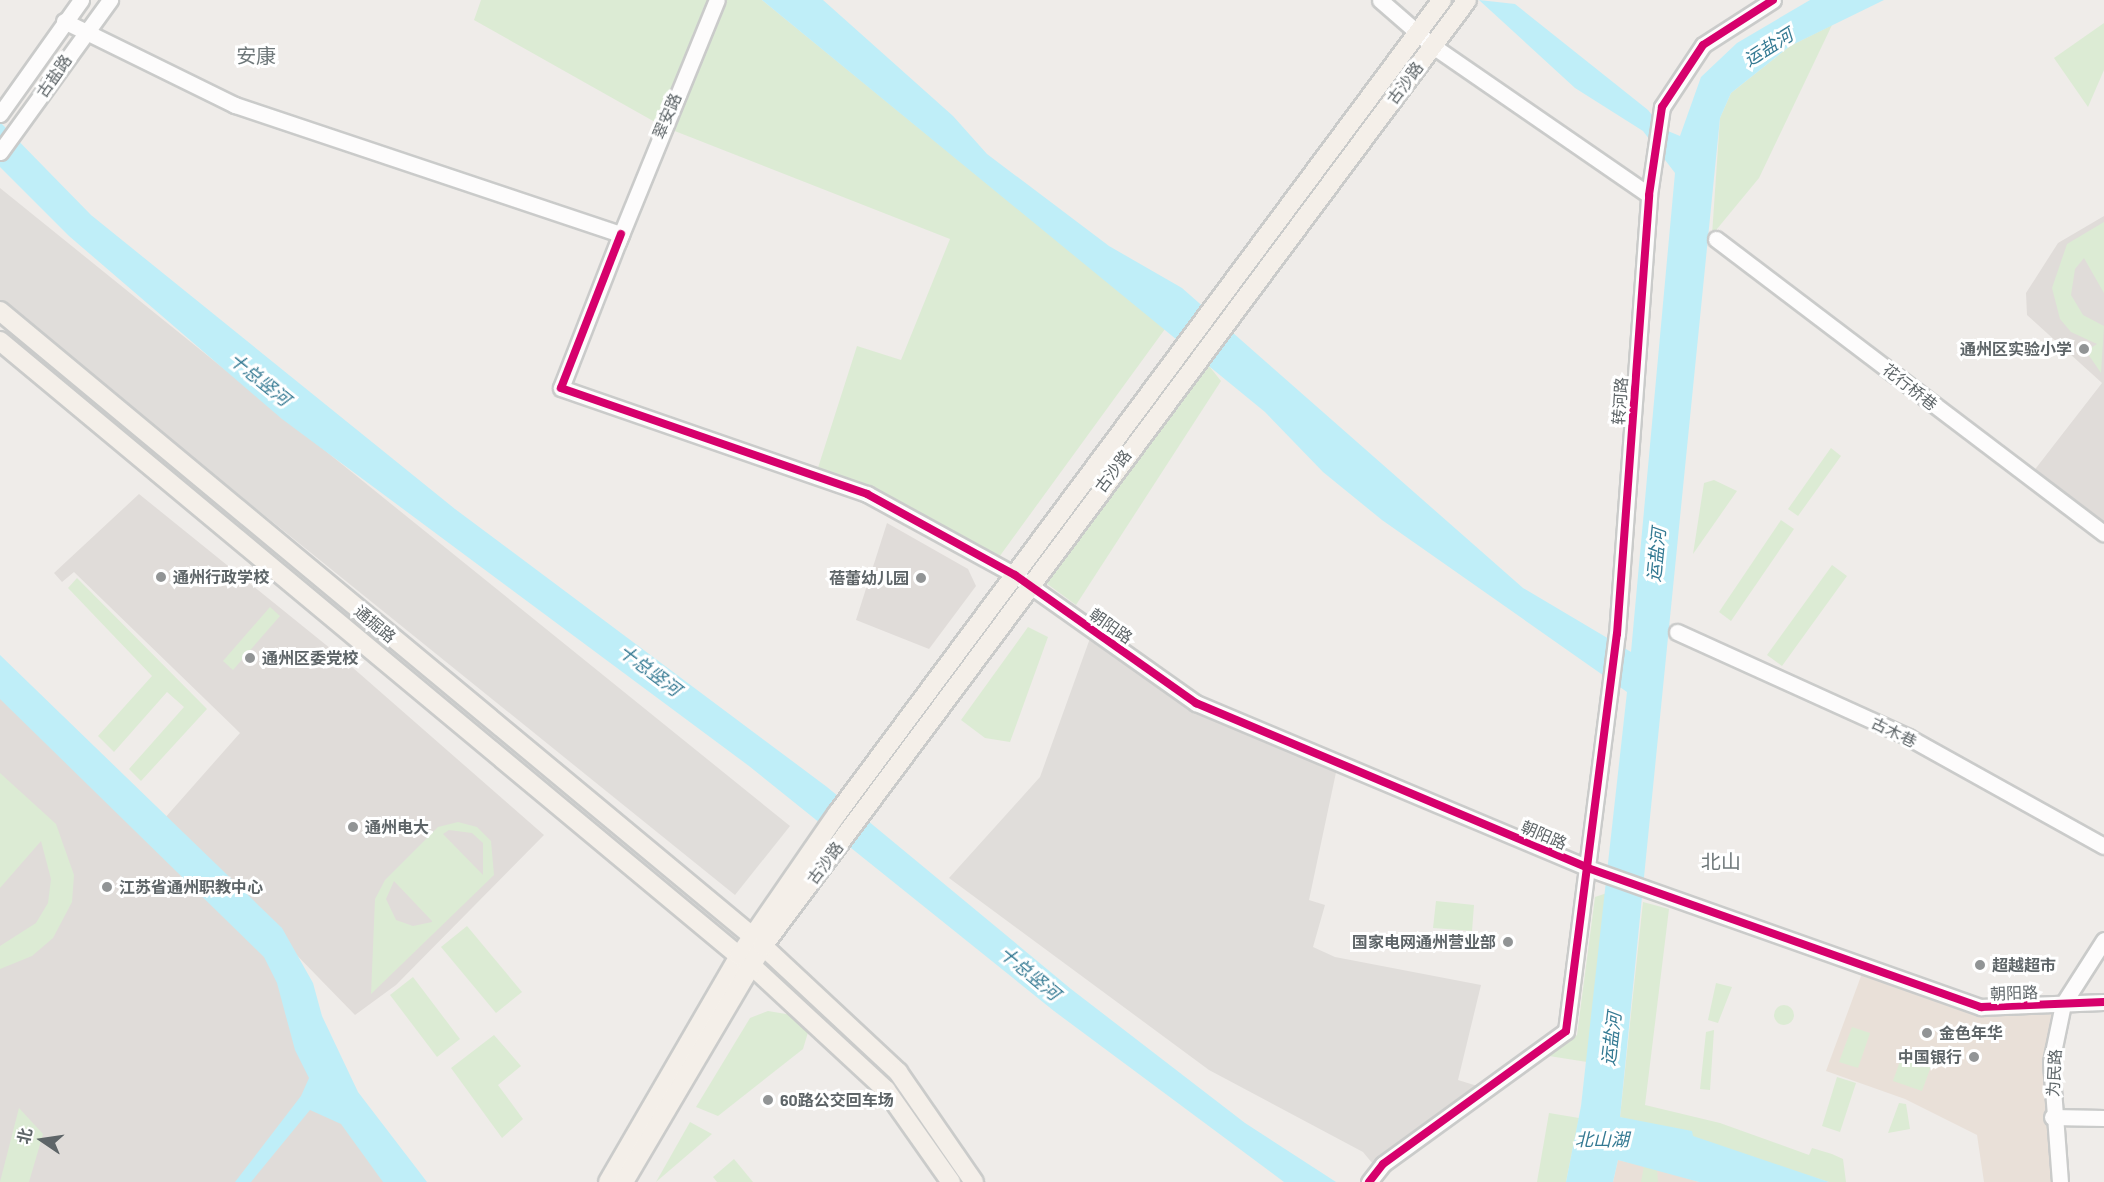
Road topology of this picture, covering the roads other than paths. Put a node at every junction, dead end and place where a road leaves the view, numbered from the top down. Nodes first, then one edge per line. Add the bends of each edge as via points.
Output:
1 (81, 0) edge
2 (110, 0) edge
3 (717, 0) edge
4 (1380, 0) edge
5 (1442, 0) edge
6 (1773, 0) edge
7 (1464, 3) edge
8 (64, 21) junction
9 (85, 33) junction
10 (1417, 33) junction
11 (1433, 46) junction
12 (2, 111) edge
13 (0, 152) edge
14 (1649, 195) junction
15 (621, 234) junction
16 (1716, 239) dead end
17 (1230, 301) junction
18 (0, 311) edge
19 (0, 341) edge
20 (561, 388) joint
21 (2104, 534) edge
22 (1022, 579) junction
23 (1677, 632) dead end
24 (866, 790) junction
25 (2104, 846) edge
26 (1594, 871) junction
27 (2104, 940) edge
28 (758, 941) junction
29 (745, 960) junction
30 (2104, 1002) edge
31 (2063, 1004) junction
32 (2052, 1117) junction
33 (2104, 1118) edge
34 (608, 1182) edge
35 (624, 1182) edge
36 (951, 1182) edge
37 (974, 1182) edge
38 (1369, 1182) edge
39 (2060, 1182) edge

1 - 8 street, 古盐路
2 - 9 street, 古盐路
3 - 15 street, 翠安路
4 - 10 street
5 - 10 main road, 古沙路
6 - 14 street, 转河路 via 1702,45 1662,107
7 - 11 main road, 古沙路
8 - 9 street
8 - 12 street, 古盐路
9 - 13 street, 古盐路
9 - 15 street via 235,105
10 - 11 street
10 - 17 main road, 古沙路
11 - 14 street
11 - 17 main road, 古沙路
14 - 26 street, 转河路 via 1617,634
15 - 20 street, 翠安路
16 - 21 street, 花行桥巷
17 - 22 main road, 古沙路
18 - 28 main road, 通掘路
19 - 29 main road, 通掘路
20 - 22 street, 朝阳路 via 867,494
22 - 24 main road, 古沙路
22 - 26 street, 朝阳路 via 1196,703
23 - 25 street, 古木巷 via 1908,737
24 - 28 main road, 古沙路 via 813,848
24 - 28 main road, 古沙路 via 830,857
26 - 31 street, 朝阳路 via 1981,1007
26 - 38 street via 1566,1031 1383,1164
27 - 31 street, 为民路
28 - 29 main road
28 - 37 main road, 通掘路 via 898,1072
29 - 34 main road
29 - 35 main road
29 - 36 main road, 通掘路 via 886,1090
30 - 31 street, 朝阳路
31 - 32 street, 为民路 via 2051,1062
32 - 33 street
32 - 39 street, 为民路

